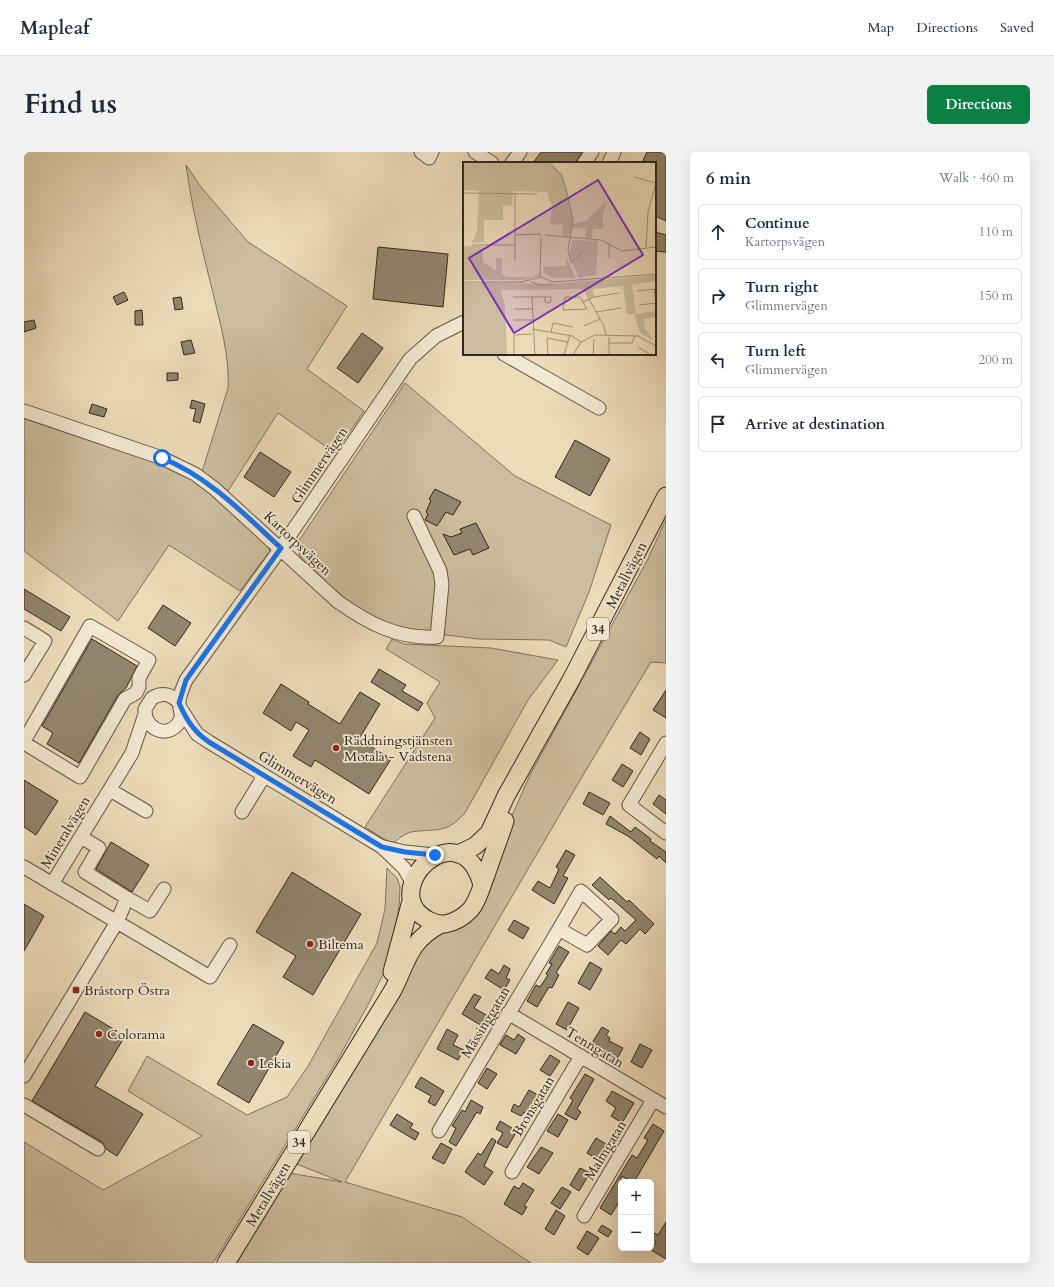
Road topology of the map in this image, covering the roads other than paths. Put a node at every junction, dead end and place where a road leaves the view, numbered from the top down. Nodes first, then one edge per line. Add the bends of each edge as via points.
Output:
1 (421, 152) edge
2 (432, 152) edge
3 (475, 152) edge
4 (520, 152) edge
5 (592, 152) edge
6 (614, 152) edge
7 (490, 162) edge
8 (513, 162) edge
9 (585, 162) edge
10 (609, 162) edge
11 (463, 322) edge
12 (506, 355) edge
13 (598, 408) dead end
14 (24, 411) edge
15 (666, 496) edge
16 (414, 516) dead end
17 (281, 548) junction
18 (24, 628) edge
19 (24, 675) edge
20 (186, 680) junction
21 (136, 693) junction
22 (166, 694) junction
23 (180, 706) junction
24 (146, 708) junction
25 (172, 729) junction
26 (159, 731) junction
27 (197, 734) junction
28 (24, 742) edge
29 (666, 743) edge
30 (132, 753) junction
31 (527, 760) junction
32 (264, 776) junction
33 (110, 790) junction
34 (146, 811) dead end
35 (242, 812) dead end
36 (666, 833) edge
37 (81, 837) junction
38 (382, 847) junction
39 (458, 854) junction
40 (435, 855) junction
41 (24, 867) edge
42 (52, 884) junction
43 (482, 885) junction
44 (164, 889) dead end
45 (412, 893) junction
46 (127, 898) junction
47 (117, 922) junction
48 (441, 924) junction
49 (559, 929) dead end
50 (230, 945) dead end
51 (508, 1013) junction
52 (372, 1022) junction
53 (581, 1056) junction
54 (24, 1076) edge
55 (654, 1100) junction
56 (24, 1105) edge
57 (666, 1108) edge
58 (439, 1131) dead end
59 (98, 1149) dead end
60 (512, 1172) dead end
61 (584, 1216) dead end
62 (226, 1263) edge

1 - 2 street via 429,158
3 - 7 street
4 - 8 street
5 - 9 street
6 - 10 street
11 - 17 street, Glimmervägen via 436,336 410,359
12 - 13 street
14 - 17 street, Kartorpsvägen via 183,467 216,489
15 - 31 main road, Metallvägen / 34
16 - 17 street, Kartorpsvägen via 440,571 442,584 437,637 424,638 395,633 363,619 337,601
17 - 20 street, Glimmervägen
18 - 19 street via 45,641
20 - 22 street, Glimmervägen
20 - 23 street, Glimmervägen
21 - 24 street
21 - 28 street via 126,699 80,777
21 - 28 street via 139,678 149,660 90,626
22 - 23 street, Glimmervägen via 174,698
22 - 24 street, Glimmervägen via 156,696
23 - 25 street, Glimmervägen via 179,722
23 - 27 street, Glimmervägen
24 - 26 street via 150,726
24 - 30 street, Mineralvägen
25 - 26 street, Glimmervägen
25 - 27 street, Glimmervägen
26 - 30 street, Mineralvägen
27 - 32 street, Glimmervägen
29 - 36 street via 628,806
30 - 33 street, Mineralvägen
31 - 39 main road, Metallvägen / 34 via 506,796 489,834 475,846
31 - 43 main road, Metallvägen / 34
32 - 35 street
32 - 38 street, Glimmervägen
33 - 34 street
33 - 37 street, Mineralvägen
37 - 42 street, Mineralvägen
37 - 46 street via 99,848 85,872
38 - 40 street, Glimmervägen
38 - 45 street, Glimmervägen via 404,868
39 - 40 main road, 34
39 - 43 main road via 474,867
40 - 45 main road, 34 via 424,864
41 - 42 street
42 - 47 street, Mineralvägen
43 - 48 main road, 34 via 475,903 464,916
44 - 46 street via 150,911
45 - 48 main road via 424,917
45 - 52 main road, Metallvägen / 34 via 396,961
46 - 47 street
47 - 50 street, Mineralvägen via 210,977
47 - 54 street
48 - 52 main road, Metallvägen / 34 via 419,940 393,990
49 - 51 street, Mässinggatan
51 - 53 street, Tenngatan
51 - 58 street, Mässinggatan
52 - 62 main road, Metallvägen / 34
53 - 55 street, Tenngatan
53 - 60 street, Bronsgatan
55 - 57 street, Tenngatan
55 - 61 street, Malmgatan
56 - 59 street

